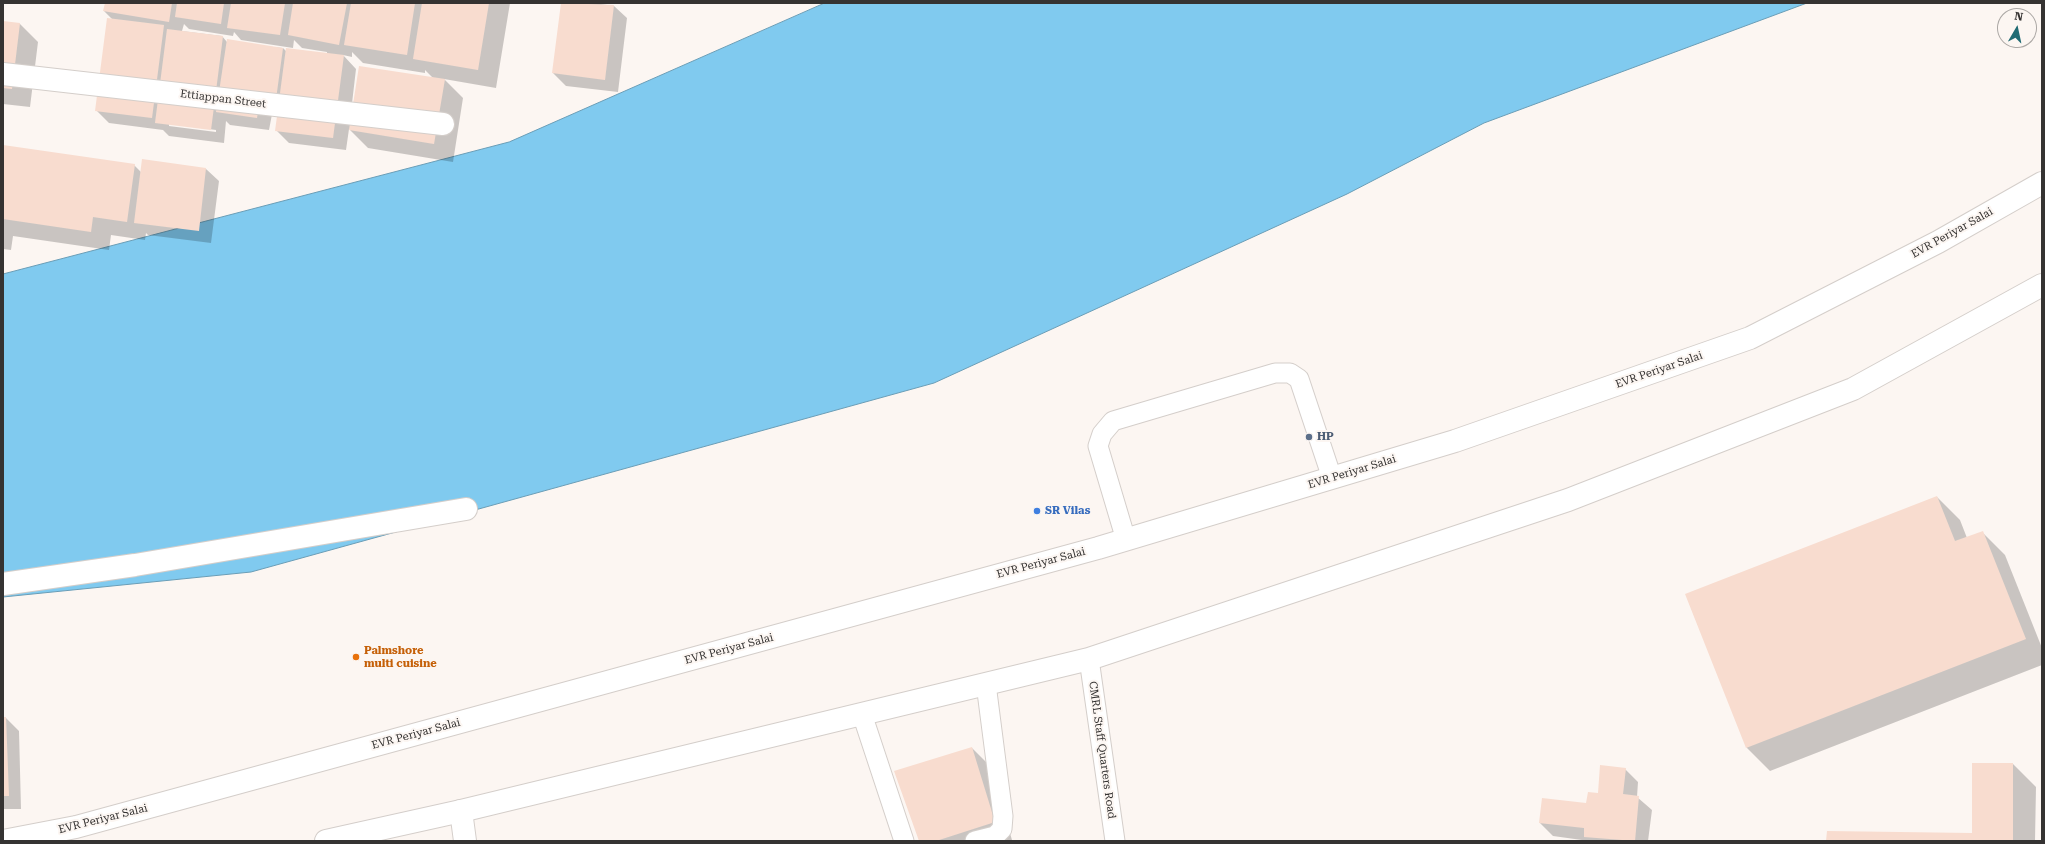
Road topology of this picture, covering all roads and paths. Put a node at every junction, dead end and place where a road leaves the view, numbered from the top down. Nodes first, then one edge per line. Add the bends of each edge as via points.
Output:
1 (3, 74) edge
2 (443, 124) dead end
3 (2042, 183) edge
4 (2042, 285) edge
5 (1332, 478) junction
6 (466, 509) dead end
7 (1126, 540) junction
8 (3, 584) edge
9 (1089, 659) junction
10 (986, 684) junction
11 (862, 714) junction
12 (461, 811) junction
13 (3, 841) edge
14 (326, 841) edge
15 (465, 841) edge
16 (904, 841) edge
17 (975, 841) edge
18 (1115, 841) edge

1 - 2 main road, Ettiappan Street
3 - 5 main road, EVR Periyar Salai via 1938,242 1750,338 1455,441
4 - 9 main road via 1846,392 1568,500
5 - 7 main road, EVR Periyar Salai
5 - 7 lane via 1299,379 1290,373 1275,373 1135,414 1113,421 1102,434 1098,446
6 - 8 main road via 135,565
7 - 13 main road, EVR Periyar Salai via 76,827
9 - 10 main road
9 - 18 lane, CMRL Staff Quarters Road
10 - 11 main road
10 - 17 lane via 1003,816 1002,829 995,836
11 - 12 main road
11 - 16 lane
12 - 14 main road
12 - 15 main road

